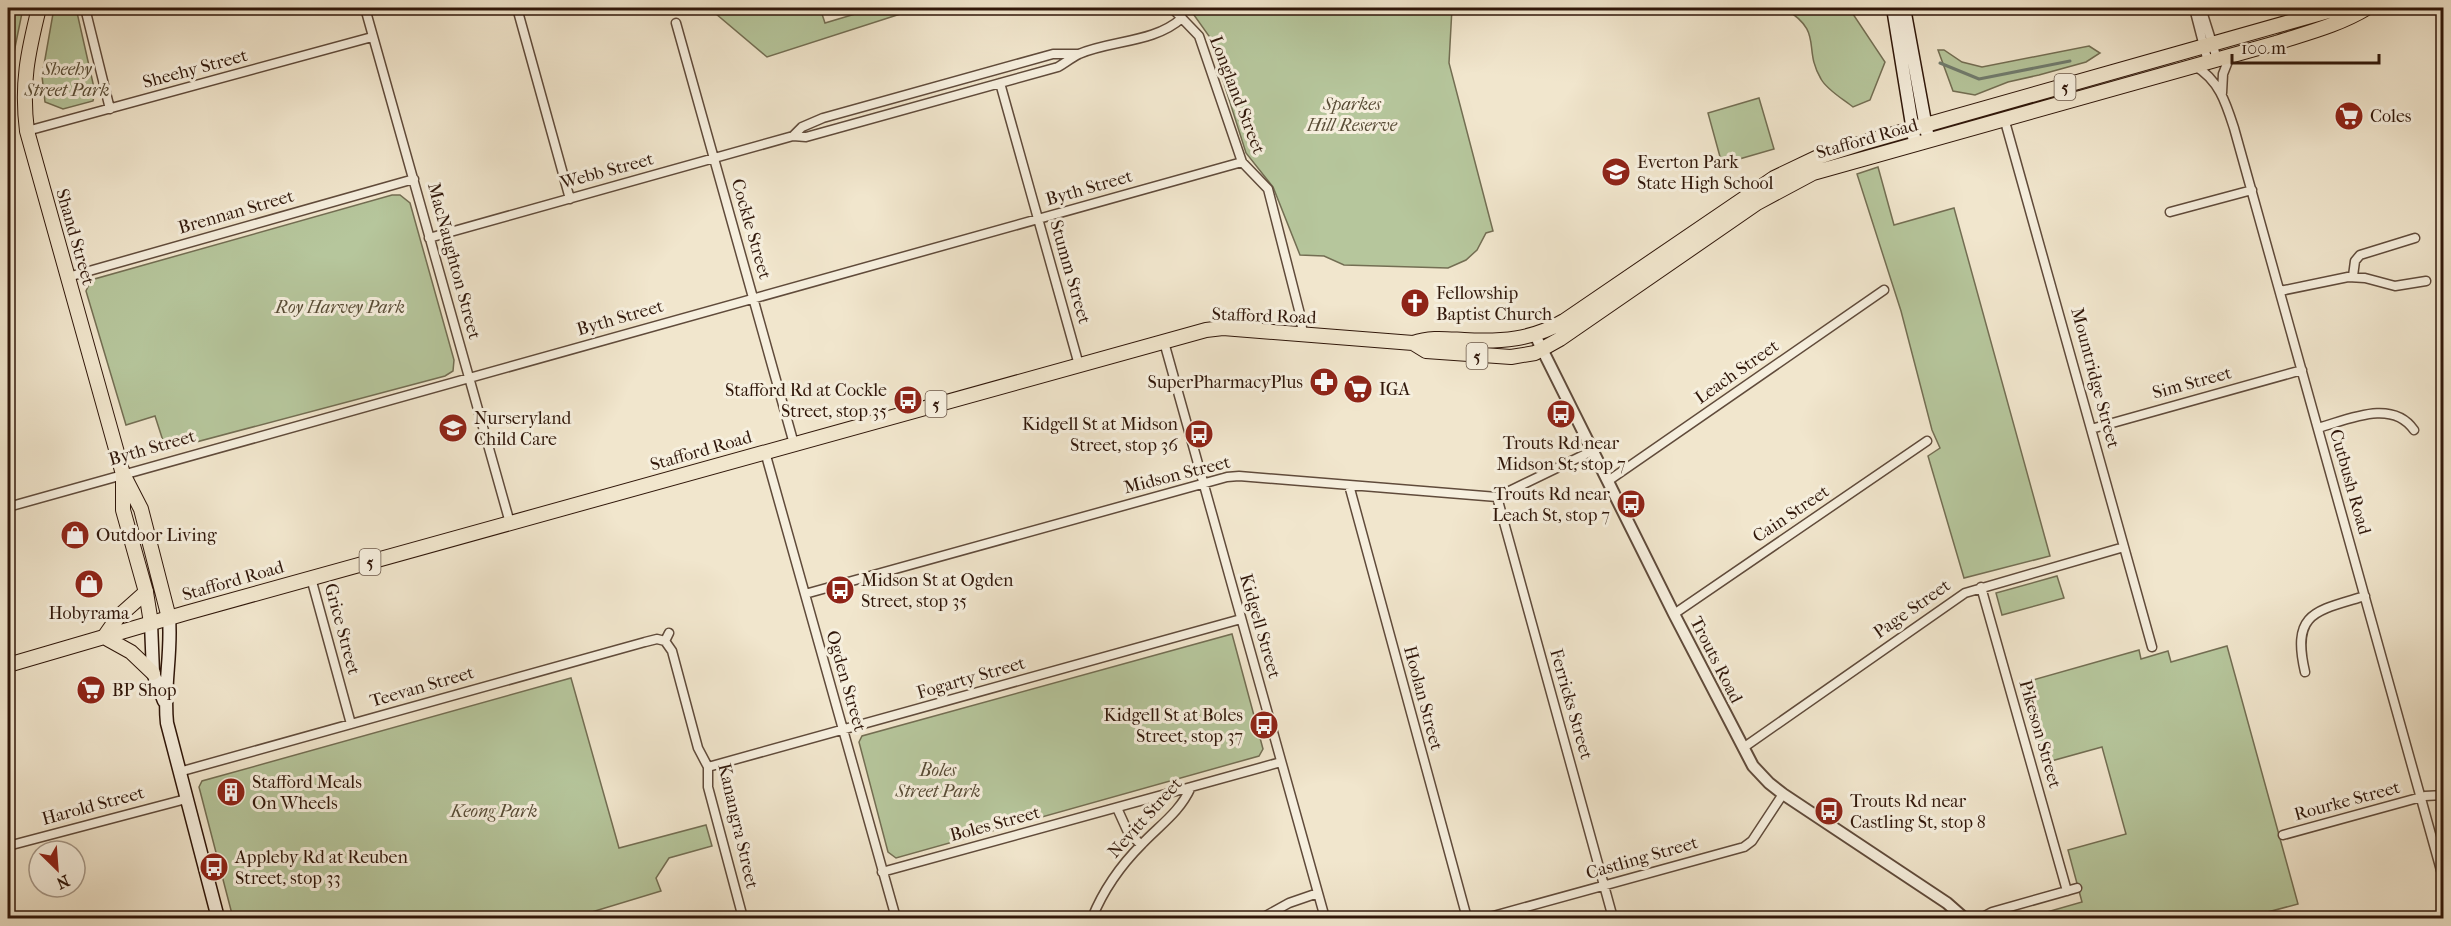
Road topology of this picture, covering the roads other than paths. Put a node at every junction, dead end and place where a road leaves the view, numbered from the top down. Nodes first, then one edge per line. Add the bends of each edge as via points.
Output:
1 (39, 8) edge
2 (85, 8) edge
3 (365, 8) edge
4 (517, 8) edge
5 (1172, 8) edge
6 (1893, 8) edge
7 (1904, 8) edge
8 (2194, 8) edge
9 (2201, 8) edge
10 (2339, 8) edge
11 (2367, 8) edge
12 (1182, 18) junction
13 (676, 23) dead end
14 (372, 37) junction
15 (2208, 45) junction
16 (1079, 54) junction
17 (2218, 59) junction
18 (2193, 66) junction
19 (1000, 83) junction
20 (2222, 93) junction
21 (110, 109) junction
22 (2004, 118) junction
23 (1919, 127) junction
24 (27, 131) junction
25 (793, 136) junction
26 (1922, 142) junction
27 (714, 159) junction
28 (1242, 162) junction
29 (414, 179) junction
30 (2252, 190) junction
31 (570, 199) junction
32 (2170, 212) dead end
33 (1038, 219) junction
34 (429, 238) junction
35 (2415, 238) dead end
36 (2353, 276) junction
37 (68, 277) junction
38 (2426, 280) dead end
39 (1884, 290) dead end
40 (2280, 291) junction
41 (753, 298) junction
42 (1303, 334) junction
43 (1535, 335) junction
44 (1164, 342) junction
45 (1413, 343) junction
46 (1542, 350) junction
47 (1079, 365) junction
48 (2302, 370) junction
49 (469, 377) junction
50 (2318, 428) junction
51 (2091, 429) junction
52 (2414, 430) dead end
53 (1927, 441) dead end
54 (794, 444) junction
55 (1592, 451) junction
56 (765, 452) junction
57 (123, 474) junction
58 (1608, 482) junction
59 (1203, 483) junction
60 (1349, 485) junction
61 (1497, 497) junction
62 (8, 507) edge
63 (510, 523) junction
64 (2124, 547) junction
65 (311, 578) junction
66 (1981, 587) junction
67 (146, 591) junction
68 (805, 594) junction
69 (2365, 596) junction
70 (1674, 614) junction
71 (169, 618) junction
72 (1241, 619) junction
73 (151, 623) junction
74 (104, 637) junction
75 (667, 637) joint
76 (2152, 647) dead end
77 (8, 666) edge
78 (2305, 672) dead end
79 (153, 674) junction
80 (164, 700) junction
81 (351, 724) junction
82 (843, 729) junction
83 (1743, 748) junction
84 (1281, 762) junction
85 (708, 767) junction
86 (179, 772) junction
87 (1191, 787) junction
88 (1783, 794) junction
89 (2444, 795) edge
90 (2420, 797) junction
91 (186, 798) junction
92 (1117, 807) junction
93 (2283, 835) dead end
94 (1141, 844) junction
95 (8, 846) edge
96 (882, 872) junction
97 (2444, 881) edge
98 (1604, 886) junction
99 (2077, 888) dead end
100 (2067, 891) junction
101 (1318, 893) junction
102 (218, 918) edge
103 (743, 918) edge
104 (896, 918) edge
105 (1092, 918) edge
106 (1262, 918) edge
107 (1325, 918) edge
108 (1467, 918) edge
109 (1486, 918) edge
110 (1613, 918) edge
111 (1964, 918) edge
112 (1981, 918) edge

1 - 24 main road, Shand Street via 26,63
2 - 21 street
3 - 14 street, MacNaughton Street
4 - 31 street
5 - 12 street, Longland Street
6 - 23 main road
7 - 23 main road
8 - 15 street
9 - 15 street
10 - 15 main road, Stafford Road / 5
11 - 17 main road, Stafford Road / 5 via 2322,29
12 - 16 street, Webb Street via 1155,34
12 - 28 street, Longland Street via 1199,36
13 - 27 street, Cockle Street
14 - 21 street, Sheehy Street
14 - 29 street, MacNaughton Street
15 - 17 street
15 - 23 main road, Stafford Road / 5
16 - 19 street, Webb Street via 1058,67
16 - 25 street, Webb Street via 1053,54 823,118 802,127
17 - 18 main road, Stafford Road / 5
17 - 20 street, Cutbush Road via 2223,74
18 - 20 street, Cutbush Road via 2210,76
18 - 22 main road, Stafford Road / 5
19 - 25 street, Webb Street via 806,137
19 - 33 street, Stumm Street
20 - 30 street, Cutbush Road
21 - 24 street, Sheehy Street
22 - 26 main road, Stafford Road / 5
22 - 51 street, Mountridge Street
23 - 26 main road
23 - 43 main road, Stafford Road / 5 via 1818,157 1774,178 1564,321
24 - 37 main road, Shand Street
25 - 27 street, Webb Street
26 - 46 main road, Stafford Road / 5 via 1825,169 1776,192
27 - 31 street, Webb Street
27 - 41 street, Cockle Street
28 - 33 street, Byth Street
28 - 42 street, Longland Street via 1268,189
29 - 34 street, MacNaughton Street
29 - 37 street, Brennan Street
30 - 32 street
30 - 40 street, Cutbush Road
31 - 34 street, Webb Street
33 - 41 street, Byth Street
33 - 47 street, Stumm Street
34 - 49 street, MacNaughton Street
35 - 36 street via 2360,255
36 - 38 street via 2395,286
36 - 40 street
37 - 57 main road, Shand Street
39 - 58 street, Leach Street
40 - 48 street, Cutbush Road
41 - 49 street, Byth Street
41 - 54 street, Cockle Street
42 - 44 main road, Stafford Road / 5 via 1223,328
42 - 45 main road, Stafford Road / 5
43 - 45 main road, Stafford Road / 5 via 1496,341 1429,338
43 - 46 street, Trouts Road
44 - 47 main road, Stafford Road / 5
44 - 59 street, Kidgell Street
45 - 46 main road, Stafford Road / 5 via 1426,351 1501,358 1527,356
46 - 55 street, Trouts Road
47 - 54 main road, Stafford Road / 5
48 - 50 street, Cutbush Road
48 - 51 street, Sim Street
49 - 57 street, Byth Street
49 - 63 street, MacNaughton Street
50 - 52 street via 2380,412 2403,419
50 - 69 street, Cutbush Road
51 - 64 street, Mountridge Street
53 - 70 street, Cain Street
54 - 56 main road, Stafford Road / 5
55 - 58 street, Trouts Road
55 - 61 street
56 - 63 main road, Stafford Road / 5
56 - 68 street, Ogden Street
57 - 62 street, Byth Street
57 - 67 main road, Shand Street via 123,510
57 - 71 main road, Shand Street via 141,509
58 - 70 street, Trouts Road
59 - 60 street, Midson Street via 1239,476
59 - 68 street, Midson Street
59 - 72 street, Kidgell Street
60 - 61 street, Midson Street
60 - 108 street, Hoolan Street
61 - 98 street, Ferricks Street
63 - 65 main road, Stafford Road / 5
64 - 66 street, Page Street
64 - 76 street, Mountridge Street
65 - 71 main road, Stafford Road / 5
65 - 81 street, Grice Street
66 - 83 street, Page Street via 1958,596
66 - 100 street, Pikeson Street
67 - 73 main road, Shand Street
67 - 74 main road via 118,617
68 - 82 street, Ogden Street
69 - 78 street via 2310,616 2300,640
69 - 90 street, Cutbush Road
70 - 83 street, Trouts Road
71 - 73 main road, Stafford Road / 5
71 - 80 main road via 171,637
72 - 82 street, Fogarty Street
72 - 84 street, Kidgell Street
73 - 74 main road, Stafford Road / 5
73 - 79 main road
74 - 77 main road, Stafford Road / 5
74 - 79 main road via 131,652
75 - 81 street, Teevan Street
75 - 85 street, Kanangra Street via 699,751
79 - 80 main road
80 - 86 main road
81 - 86 street, Teevan Street
82 - 85 street, Fogarty Street
82 - 96 street, Ogden Street
83 - 88 street, Trouts Road via 1761,775
84 - 87 street, Nevitt Street
84 - 101 street, Kidgell Street
85 - 103 street, Kanangra Street via 708,788
86 - 91 main road
87 - 92 street, Boles Street
87 - 94 street, Nevitt Street via 1179,809
88 - 98 street, Castling Street via 1752,841 1743,847
88 - 111 street, Trouts Road
89 - 90 street, Rourke Street
90 - 93 street, Rourke Street
90 - 97 street, Cutbush Road
91 - 95 street, Harold Street
91 - 102 main road
92 - 94 street via 1127,830
92 - 96 street, Boles Street
94 - 105 street, Nevitt Street via 1110,883
96 - 104 street, Ogden Street
98 - 109 street, Castling Street
98 - 110 street, Ferricks Street
99 - 100 street
100 - 112 street
101 - 106 street
101 - 107 street, Kidgell Street

